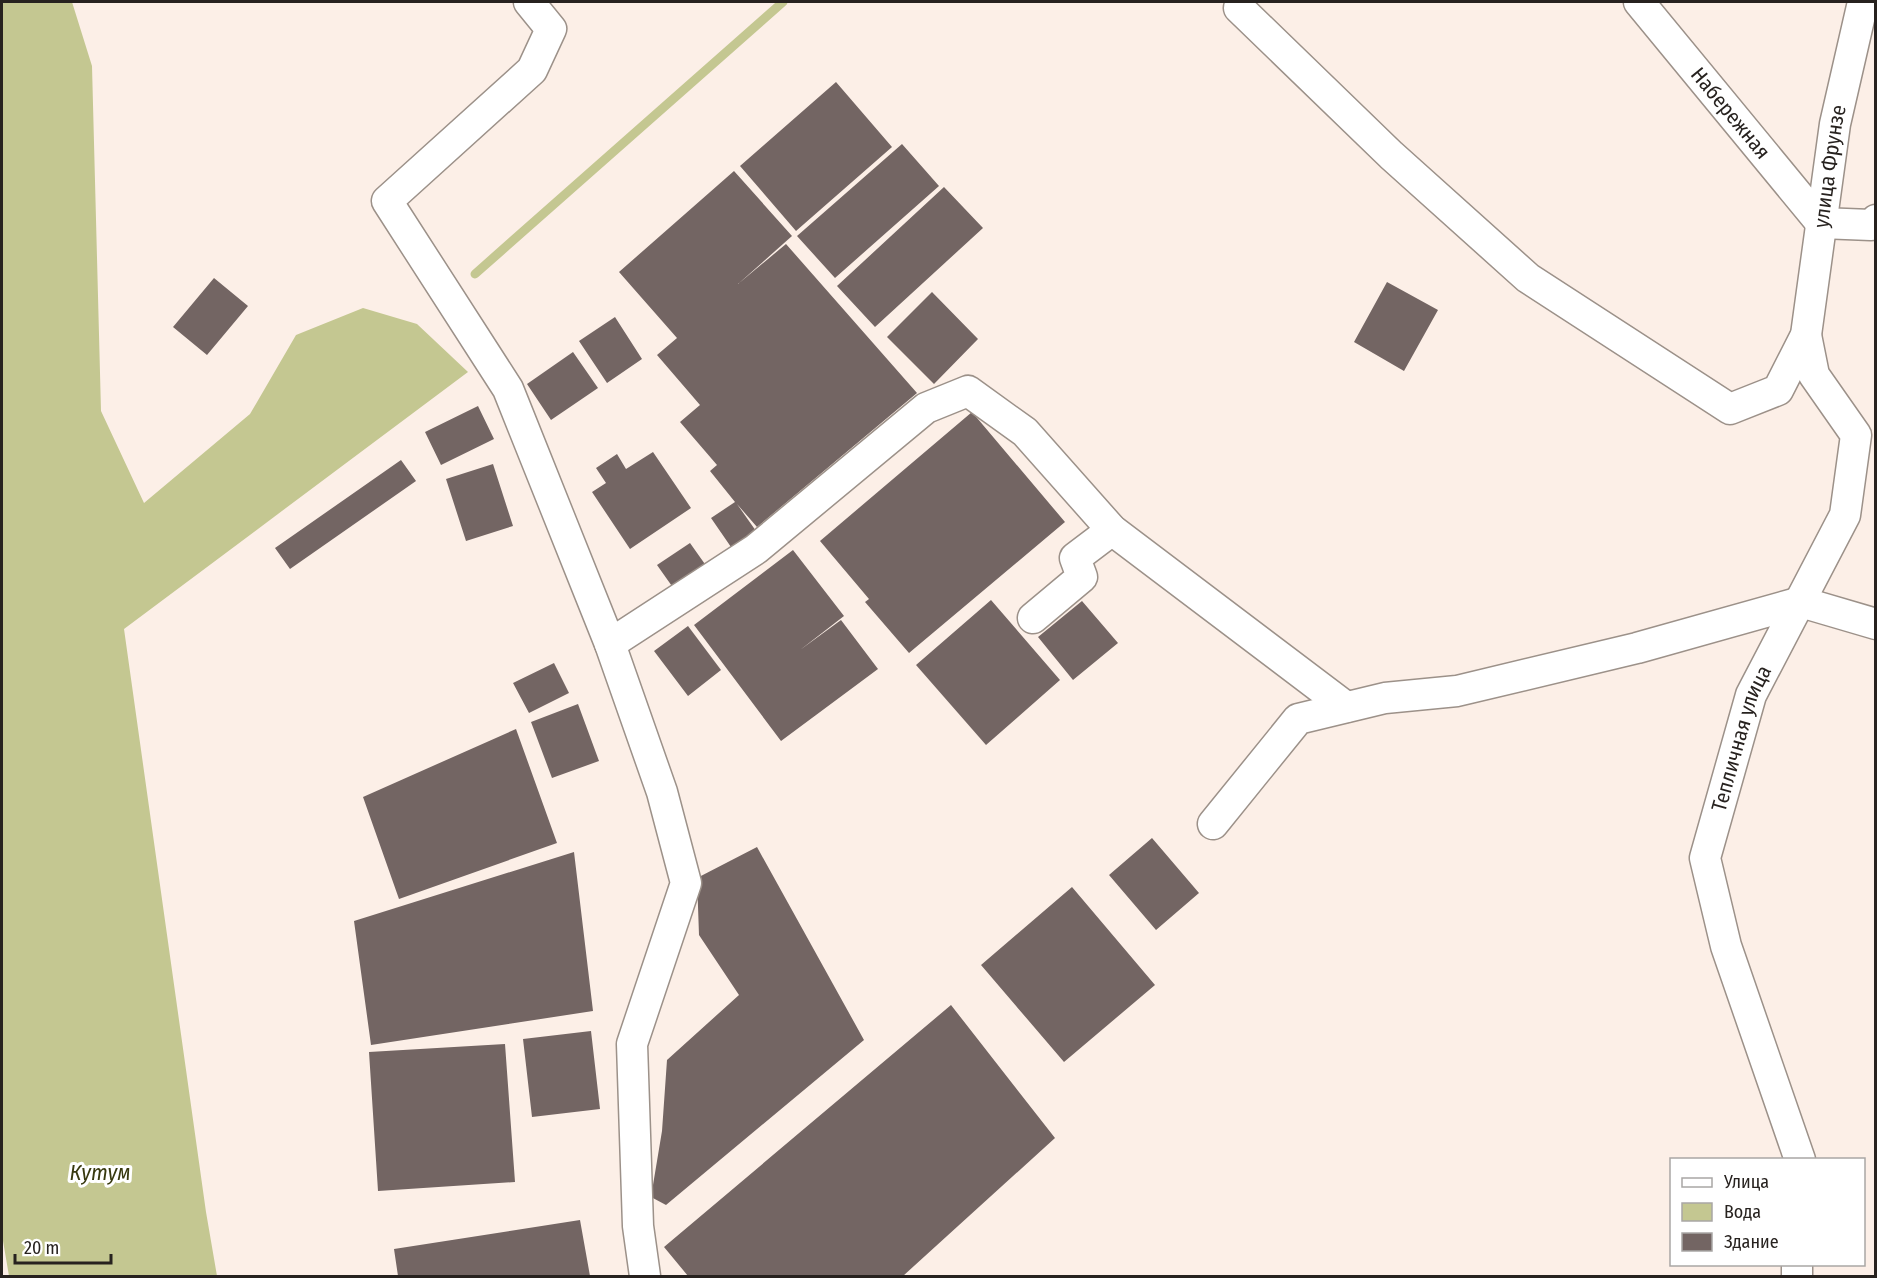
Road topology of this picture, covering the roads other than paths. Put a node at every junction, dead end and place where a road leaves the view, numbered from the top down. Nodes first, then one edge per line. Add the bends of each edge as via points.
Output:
1 (529, 2) edge
2 (1639, 2) edge
3 (1863, 2) edge
4 (1239, 8) dead end
5 (1875, 220) edge
6 (1821, 224) junction
7 (1806, 334) junction
8 (1863, 470) edge
9 (1112, 530) junction
10 (1801, 602) junction
11 (1033, 618) dead end
12 (1875, 624) edge
13 (610, 644) junction
14 (1346, 707) junction
15 (1213, 824) dead end
16 (1799, 1158) edge
17 (645, 1276) edge

1 - 13 street via 551,28 532,70 387,201 508,389
2 - 6 street, Набережная
3 - 6 street, улица Фрунзе via 1836,124
4 - 7 street via 1528,278 1730,409 1778,390
5 - 6 street via 1871,225
6 - 7 street, улица Фрунзе
7 - 8 street, Тепличная улица via 1814,375 1856,435
8 - 10 street, Тепличная улица
9 - 11 street via 1075,558 1082,577
9 - 13 street via 1025,432 968,391 926,408 756,549
9 - 14 street
10 - 12 street
10 - 14 street via 1637,648 1457,691 1385,698
10 - 16 street, Тепличная улица via 1751,695 1705,858 1726,946
13 - 17 street via 662,792 686,883 632,1044 638,1226
14 - 15 street via 1298,719

